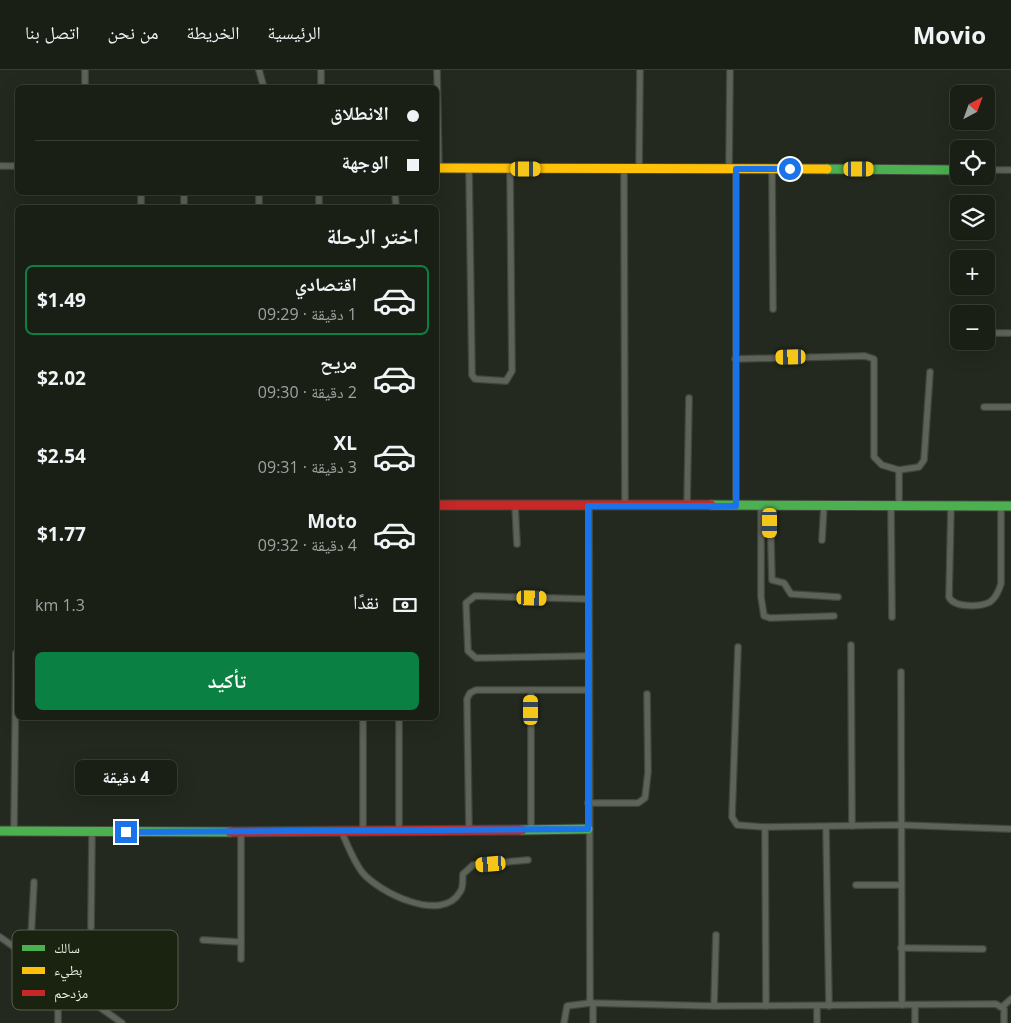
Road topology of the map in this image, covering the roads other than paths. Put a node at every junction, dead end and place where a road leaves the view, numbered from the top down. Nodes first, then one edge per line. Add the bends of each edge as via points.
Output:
1 (85, 70) edge
2 (259, 70) edge
3 (321, 70) edge
4 (437, 70) edge
5 (640, 70) edge
6 (730, 70) edge
7 (85, 85) edge
8 (263, 85) edge
9 (321, 85) edge
10 (437, 85) edge
11 (0, 166) edge
12 (15, 166) edge
13 (439, 168) edge
14 (469, 169) junction
15 (510, 169) junction
16 (732, 169) junction
17 (772, 169) junction
18 (624, 170) junction
19 (640, 170) junction
20 (950, 170) edge
21 (995, 170) edge
22 (1011, 170) edge
23 (773, 309) dead end
24 (995, 332) edge
25 (1011, 333) edge
26 (735, 359) junction
27 (930, 372) dead end
28 (689, 398) dead end
29 (984, 407) dead end
30 (1011, 407) edge
31 (899, 470) junction
32 (439, 505) edge
33 (515, 505) junction
34 (824, 505) junction
35 (588, 506) junction
36 (625, 506) junction
37 (687, 506) junction
38 (736, 506) junction
39 (765, 506) junction
40 (1001, 506) junction
41 (1011, 506) edge
42 (895, 507) junction
43 (950, 507) junction
44 (822, 540) dead end
45 (516, 544) dead end
46 (838, 597) dead end
47 (588, 600) junction
48 (834, 616) dead end
49 (892, 616) dead end
50 (851, 645) dead end
51 (738, 647) dead end
52 (588, 656) junction
53 (901, 672) dead end
54 (531, 690) junction
55 (588, 690) junction
56 (647, 694) dead end
57 (15, 720) edge
58 (363, 720) edge
59 (399, 720) edge
60 (588, 803) junction
61 (852, 826) junction
62 (900, 826) junction
63 (765, 827) junction
64 (826, 827) junction
65 (588, 829) junction
66 (1011, 829) edge
67 (14, 830) junction
68 (341, 830) junction
69 (363, 830) junction
70 (399, 830) junction
71 (531, 830) junction
72 (0, 831) edge
73 (241, 831) junction
74 (469, 831) junction
75 (92, 833) junction
76 (528, 860) dead end
77 (34, 882) dead end
78 (856, 885) dead end
79 (901, 885) junction
80 (92, 927) dead end
81 (31, 930) edge
82 (716, 934) dead end
83 (0, 937) edge
84 (203, 940) dead end
85 (241, 942) junction
86 (12, 945) edge
87 (901, 948) junction
88 (983, 949) dead end
89 (241, 959) dead end
90 (1011, 999) edge
91 (592, 1003) junction
92 (902, 1005) junction
93 (915, 1005) junction
94 (714, 1006) junction
95 (766, 1006) junction
96 (818, 1006) junction
97 (829, 1006) junction
98 (1002, 1006) junction
99 (58, 1010) edge
100 (103, 1010) edge
101 (58, 1023) edge
102 (122, 1023) edge
103 (564, 1023) edge
104 (593, 1023) edge
105 (817, 1023) edge
106 (915, 1023) edge
107 (1004, 1023) edge

1 - 7 street
2 - 8 street
3 - 9 street
4 - 10 street
5 - 19 street
6 - 16 street
11 - 12 street
13 - 14 street
14 - 15 street
14 - 15 street via 472,374 480,381 506,381 512,371
15 - 18 street
16 - 17 street
16 - 19 street
16 - 26 street
17 - 20 street
17 - 23 street
18 - 19 street
18 - 36 street
21 - 22 street
24 - 25 street
26 - 31 street via 870,356 876,363 872,421 874,457 882,465
26 - 38 street
27 - 31 street via 924,460 920,467
28 - 37 street
29 - 30 street
31 - 42 street
32 - 33 street
33 - 35 street
33 - 45 street
34 - 39 street
34 - 42 street
34 - 44 street
35 - 36 street
35 - 47 street
36 - 37 street
37 - 38 street
38 - 39 street
39 - 46 street via 772,580 784,583 791,594
39 - 48 street via 761,596 764,616
40 - 41 street
40 - 43 street
40 - 43 street via 1001,584 990,602 974,604 958,604 949,597
42 - 43 street
42 - 49 street
47 - 52 street
47 - 52 street via 475,596 466,602 468,651 476,658
50 - 61 street
51 - 63 street via 732,817 742,826
52 - 55 street
53 - 62 street
54 - 55 street
54 - 71 street
54 - 74 street via 476,690 467,699
55 - 60 street
56 - 60 street via 645,798 638,803
57 - 67 street
58 - 69 street
59 - 70 street
60 - 65 street
61 - 62 street
61 - 64 street
62 - 66 street
62 - 79 street
63 - 64 street
63 - 95 street
64 - 97 street
65 - 71 street
65 - 91 street
67 - 72 street
67 - 75 street
68 - 69 street
68 - 73 street
68 - 76 street via 357,863 370,880 400,898 421,904 442,904 457,897 462,889 463,874 473,865
69 - 70 street
70 - 74 street
71 - 74 street
73 - 75 street
73 - 85 street
75 - 80 street
77 - 81 street
78 - 79 street
79 - 87 street
82 - 94 street
83 - 86 street
84 - 85 street
85 - 89 street
87 - 88 street
87 - 92 street
90 - 98 street
91 - 94 street
91 - 103 street via 566,1006
91 - 104 street
92 - 93 street
92 - 97 street
93 - 98 street
93 - 106 street
94 - 95 street
95 - 96 street
96 - 97 street
96 - 105 street
98 - 107 street
99 - 101 street
100 - 102 street

